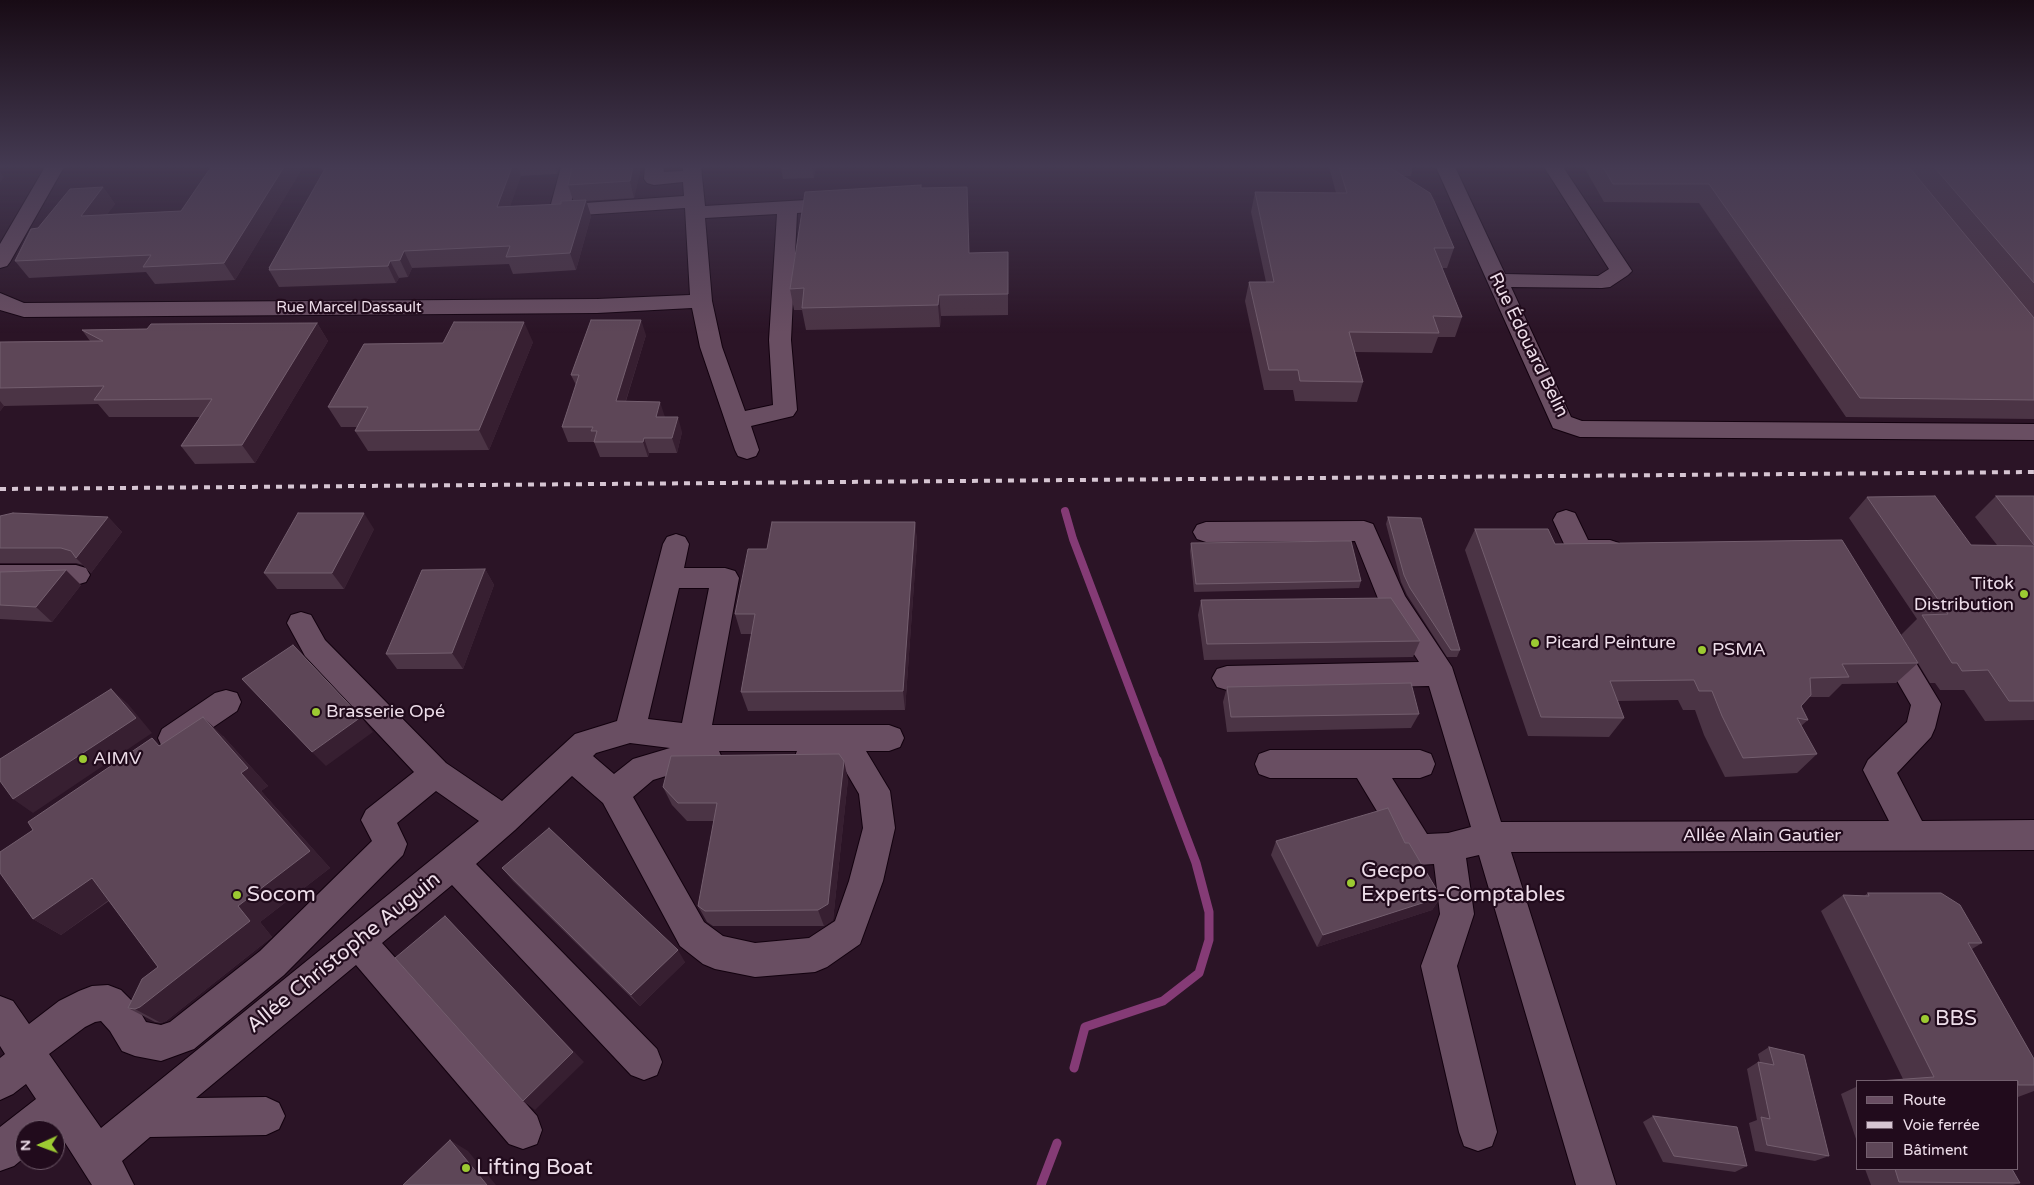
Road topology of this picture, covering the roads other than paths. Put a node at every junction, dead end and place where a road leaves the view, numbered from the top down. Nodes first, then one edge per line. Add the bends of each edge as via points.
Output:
1 (23, 222) edge
2 (695, 222) edge
3 (786, 222) edge
4 (1470, 222) edge
5 (1589, 222) edge
6 (0, 262) edge
7 (1497, 280) junction
8 (0, 300) edge
9 (701, 301) junction
10 (736, 421) junction
11 (2034, 432) edge
12 (747, 450) dead end
13 (1566, 520) dead end
14 (1206, 532) dead end
15 (676, 544) dead end
16 (1637, 550) edge
17 (0, 575) edge
18 (76, 576) edge
19 (667, 578) junction
20 (1364, 601) edge
21 (1393, 601) junction
22 (1876, 621) edge
23 (301, 622) dead end
24 (1439, 671) junction
25 (1227, 678) dead end
26 (226, 702) dead end
27 (630, 730) junction
28 (694, 738) junction
29 (889, 738) dead end
30 (579, 748) junction
31 (153, 751) edge
32 (1270, 764) dead end
33 (1366, 764) junction
34 (1420, 764) dead end
35 (435, 773) junction
36 (614, 793) junction
37 (504, 820) junction
38 (1913, 835) junction
39 (2034, 835) edge
40 (1490, 837) junction
41 (1448, 848) junction
42 (453, 863) junction
43 (358, 941) junction
44 (0, 1014) edge
45 (27, 1054) junction
46 (644, 1062) dead end
47 (0, 1081) edge
48 (60, 1103) junction
49 (266, 1116) dead end
50 (143, 1118) junction
51 (39, 1120) edge
52 (523, 1130) dead end
53 (1478, 1132) dead end
54 (15, 1140) edge
55 (0, 1152) edge
56 (105, 1171) edge
57 (1596, 1185) edge

1 - 6 street
2 - 9 street
3 - 10 street via 780,340 785,410
4 - 7 street, Rue Édouard Belin
5 - 7 street via 1621,271 1602,282
7 - 11 street, Rue Édouard Belin via 1562,422 1580,429
8 - 9 street, Rue Marcel Dassault via 24,310 597,306
9 - 10 street via 711,347
10 - 12 street
13 - 16 street via 1579,550
14 - 21 street via 1364,532
15 - 19 street
17 - 18 street
19 - 27 street
19 - 28 street via 725,578
20 - 21 street
21 - 24 street
22 - 38 street via 1926,704 1920,728 1879,770
23 - 35 street via 315,648
24 - 25 street
24 - 40 street
26 - 31 street
27 - 28 street
27 - 30 street
28 - 29 street
30 - 36 street via 590,774
30 - 37 street, Allée Christophe Auguin
32 - 33 street
33 - 34 street
33 - 41 street, Allée Alain Gautier via 1419,850
35 - 37 street
35 - 45 street via 377,820 391,844 272,963 181,1036 161,1043 136,1038 123,1018 108,1004 92,1004 72,1014
36 - 36 street via 692,934 715,952 755,960 815,956 848,932 866,881 878,828 874,791 854,758 833,755 679,759 644,769
37 - 42 street, Allée Christophe Auguin
38 - 39 street, Allée Alain Gautier
38 - 40 street, Allée Alain Gautier
40 - 41 street, Allée Alain Gautier
40 - 57 street
41 - 53 street via 1457,914 1439,966
42 - 43 street, Allée Christophe Auguin
42 - 46 street
43 - 50 street, Allée Christophe Auguin
43 - 52 street
44 - 45 street
45 - 47 street
45 - 48 street
48 - 51 street
48 - 56 street
49 - 50 street
50 - 56 street, Allée Christophe Auguin
54 - 55 street

